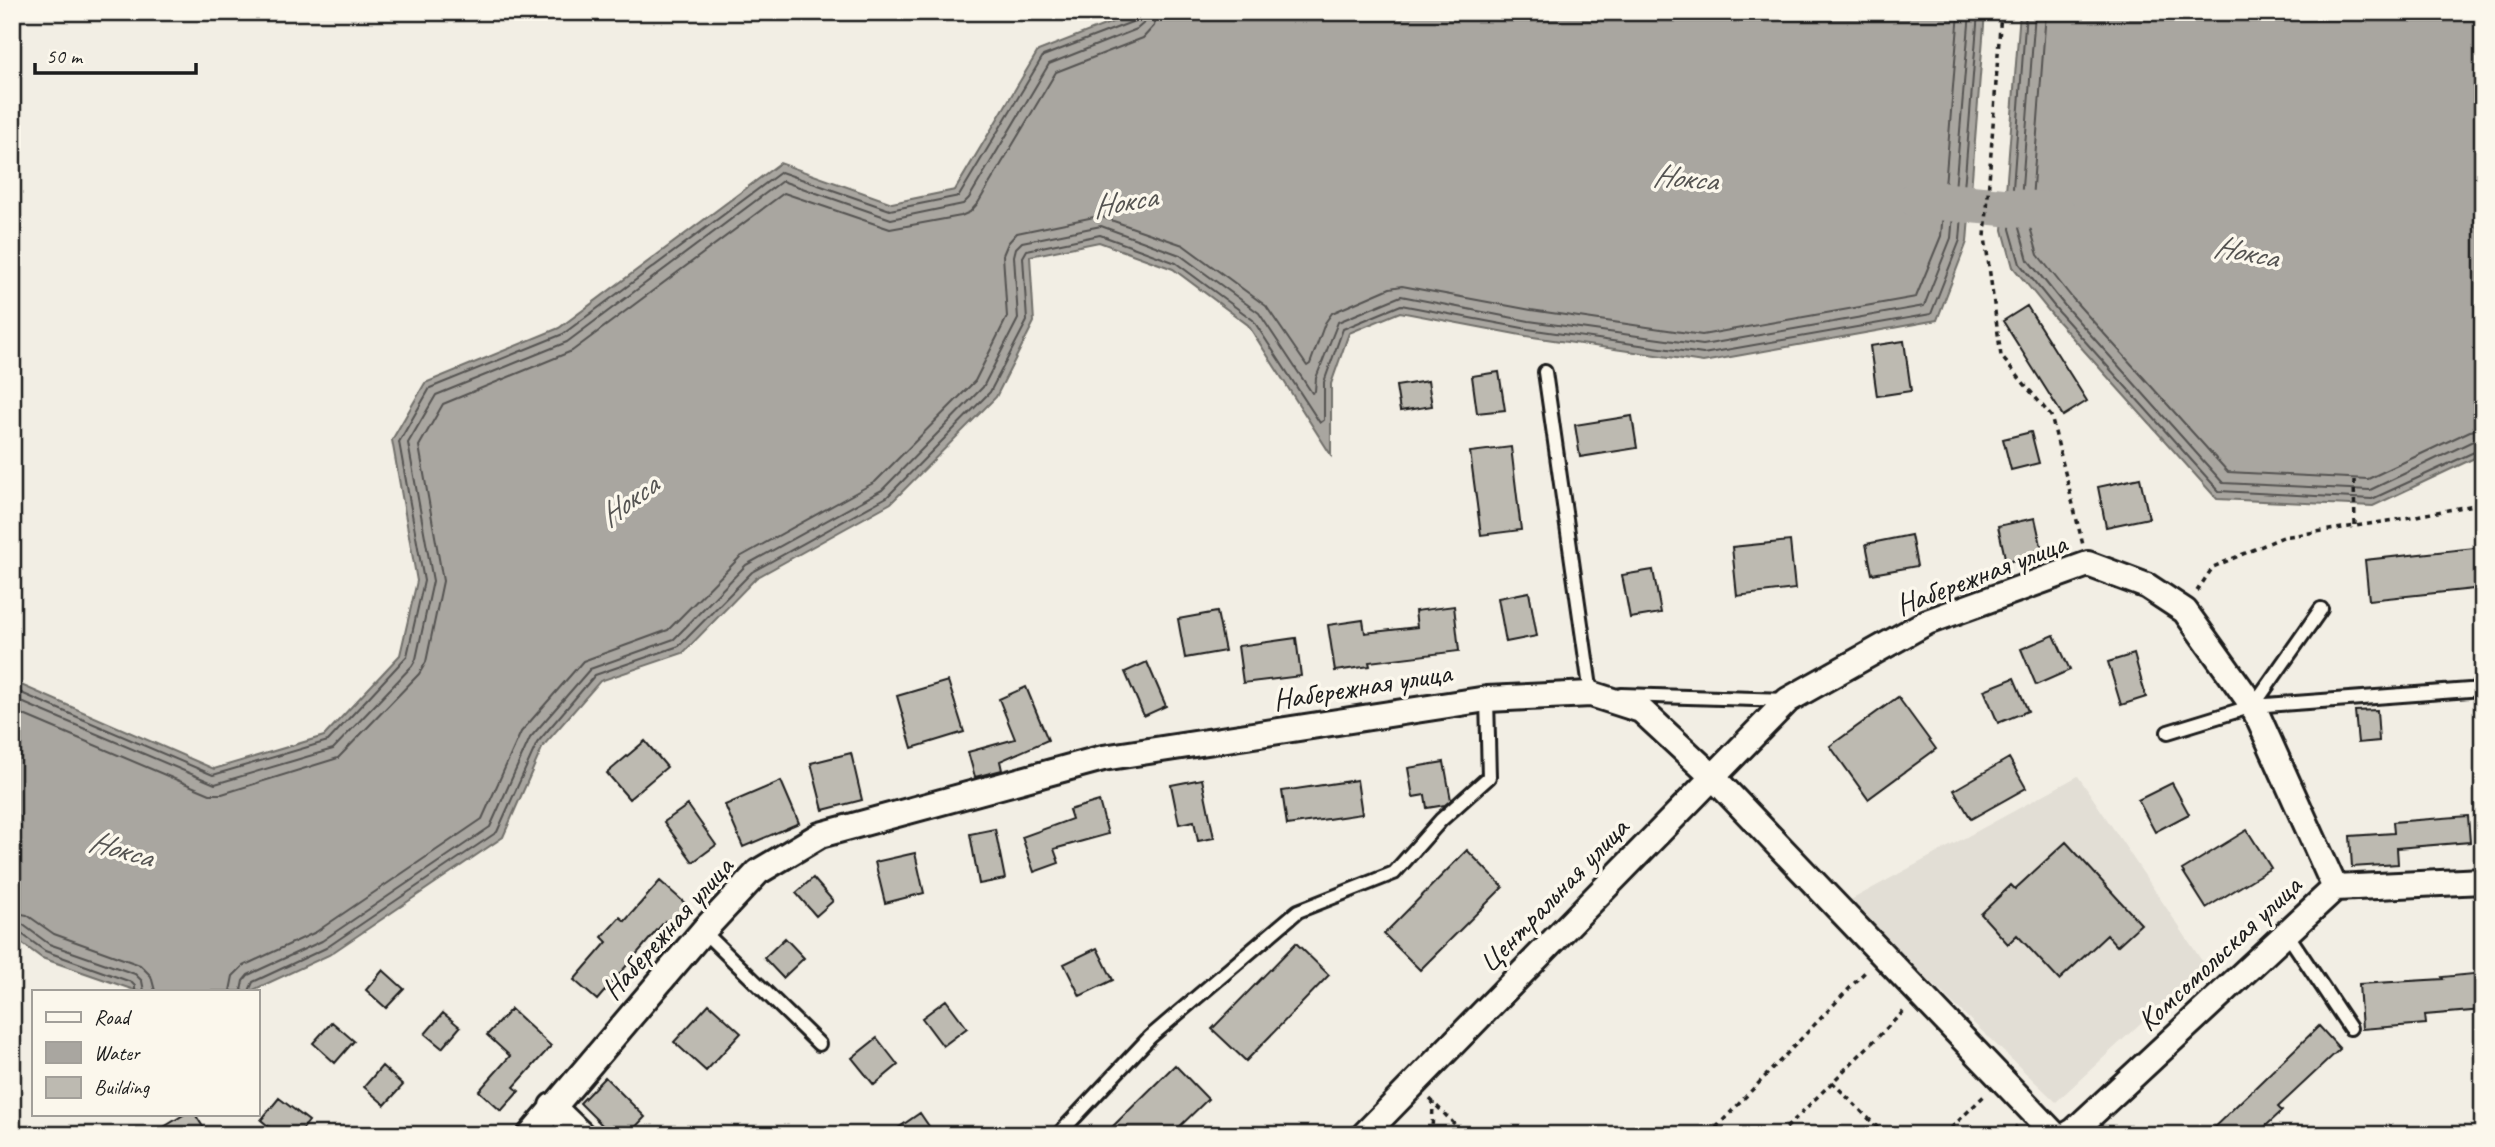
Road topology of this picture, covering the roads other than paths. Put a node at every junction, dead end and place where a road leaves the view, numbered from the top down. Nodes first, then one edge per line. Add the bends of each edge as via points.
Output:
1 (1545, 372) dead end
2 (2321, 609) dead end
3 (2483, 689) edge
4 (1591, 694) junction
5 (1487, 699) junction
6 (1788, 700) junction
7 (2253, 706) junction
8 (2168, 732) dead end
9 (1712, 776) junction
10 (2483, 881) edge
11 (2335, 888) junction
12 (703, 931) junction
13 (2287, 933) junction
14 (2350, 1028) dead end
15 (819, 1045) dead end
16 (552, 1106) junction
17 (2071, 1134) edge
18 (530, 1135) edge
19 (582, 1135) edge
20 (1058, 1135) edge
21 (1364, 1135) edge

1 - 4 lane
2 - 7 lane
3 - 7 lane
4 - 5 street, Набережная улица
4 - 6 lane, Набережная улица
4 - 9 street via 1641,710
5 - 12 street, Набережная улица via 1103,758 820,835 758,872
5 - 20 lane via 1489,776 1441,820 1394,873 1298,911 1150,1037
6 - 7 street, Набережная улица via 1927,622 2088,564 2147,586 2185,611
6 - 9 street, Центральная улица
7 - 8 lane
7 - 11 street, Набережная улица
9 - 17 street via 2001,1078
9 - 21 street, Центральная улица
10 - 11 street, Комсомольская улица
11 - 13 street, Комсомольская улица
12 - 15 lane
12 - 16 street, Набережная улица
13 - 14 lane
13 - 17 street, Комсомольская улица
16 - 18 street, Набережная улица
16 - 19 street

